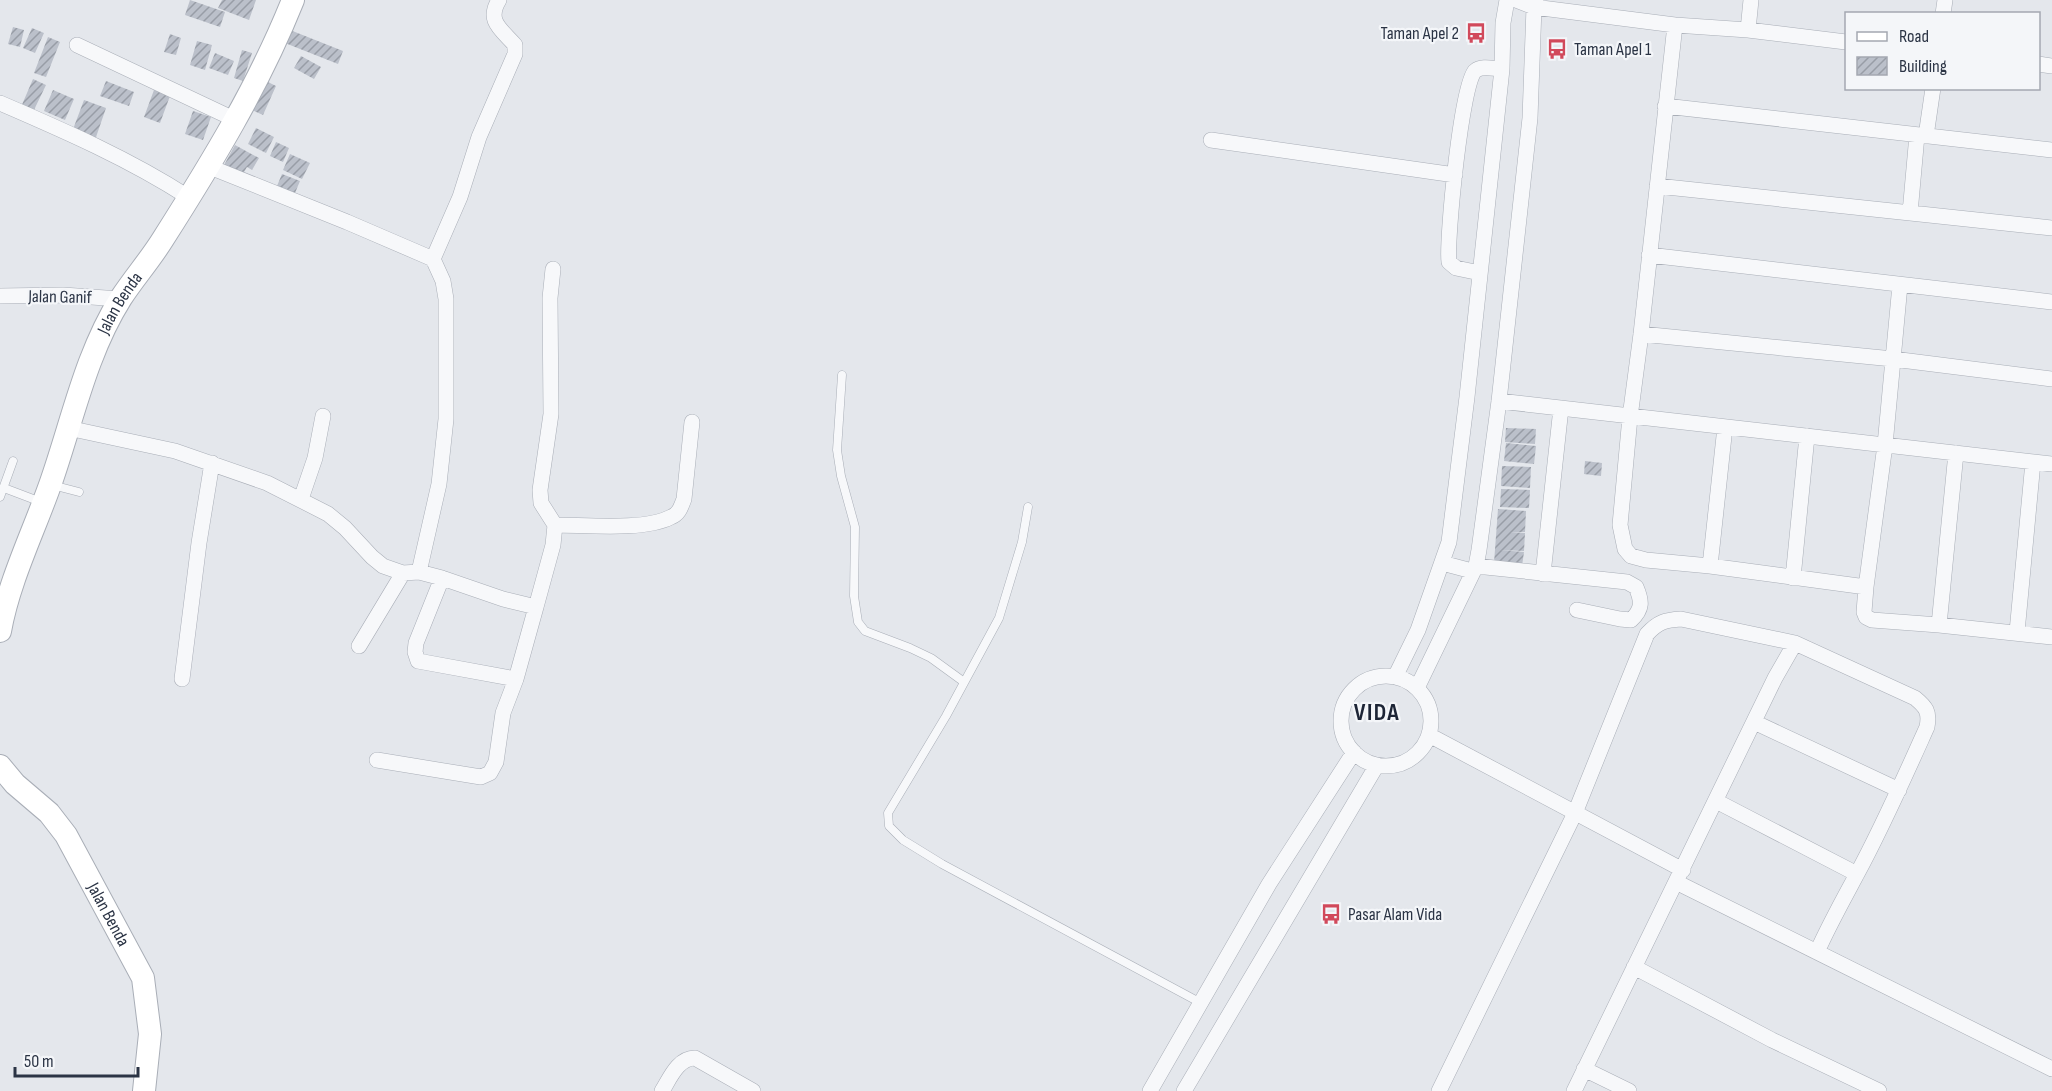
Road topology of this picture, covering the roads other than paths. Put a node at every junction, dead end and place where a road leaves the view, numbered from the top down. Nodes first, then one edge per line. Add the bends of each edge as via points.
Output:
1 (293, 0) edge
2 (499, 0) edge
3 (1507, 0) edge
4 (1516, 0) edge
5 (1751, 0) edge
6 (1535, 4) edge
7 (1675, 25) junction
8 (1748, 30) junction
9 (1845, 42) edge
10 (77, 45) dead end
11 (1502, 69) junction
12 (1933, 90) edge
13 (0, 103) edge
14 (1665, 106) junction
15 (236, 120) junction
16 (1922, 135) junction
17 (1211, 140) dead end
18 (2052, 150) edge
19 (210, 167) junction
20 (1455, 175) junction
21 (1657, 186) junction
22 (188, 197) junction
23 (1910, 213) junction
24 (2052, 228) edge
25 (1650, 255) junction
26 (433, 259) junction
27 (553, 269) dead end
28 (1480, 273) junction
29 (1900, 285) junction
30 (0, 296) edge
31 (120, 299) junction
32 (2052, 302) edge
33 (1641, 334) junction
34 (1893, 359) junction
35 (842, 375) dead end
36 (2052, 379) edge
37 (1499, 401) junction
38 (1561, 408) junction
39 (323, 416) dead end
40 (1630, 417) junction
41 (692, 422) dead end
42 (1725, 427) junction
43 (68, 428) junction
44 (1807, 436) junction
45 (1885, 445) junction
46 (1956, 453) junction
47 (13, 461) dead end
48 (2033, 462) junction
49 (212, 463) junction
50 (2052, 464) edge
51 (4, 488) junction
52 (79, 492) dead end
53 (46, 494) junction
54 (0, 497) edge
55 (301, 500) junction
56 (1028, 507) dead end
57 (555, 525) junction
58 (1442, 563) junction
59 (1710, 566) junction
60 (1474, 568) junction
61 (419, 572) junction
62 (403, 573) junction
63 (1543, 574) junction
64 (442, 578) junction
65 (1793, 578) junction
66 (1866, 587) junction
67 (536, 607) junction
68 (1577, 610) dead end
69 (1939, 625) junction
70 (0, 631) edge
71 (2017, 632) junction
72 (2052, 637) edge
73 (1795, 643) junction
74 (359, 646) dead end
75 (1395, 677) junction
76 (182, 679) dead end
77 (516, 679) junction
78 (964, 682) junction
79 (1417, 688) junction
80 (1755, 722) junction
81 (1429, 735) junction
82 (1354, 752) junction
83 (377, 760) dead end
84 (1377, 765) junction
85 (0, 766) edge
86 (1899, 790) junction
87 (1716, 801) junction
88 (1575, 813) junction
89 (1857, 874) junction
90 (1679, 876) junction
91 (1817, 952) junction
92 (1634, 967) junction
93 (1201, 1004) junction
94 (1584, 1069) junction
95 (2052, 1069) edge
96 (144, 1091) edge
97 (662, 1091) edge
98 (753, 1091) edge
99 (1150, 1091) edge
100 (1185, 1091) edge
101 (1439, 1091) edge
102 (1574, 1091) edge
103 (1629, 1091) edge
104 (1879, 1091) edge

1 - 15 street, Jalan Benda
2 - 26 street via 493,12 494,22 515,45 515,54
3 - 11 street
4 - 6 street
5 - 8 street
6 - 7 street
6 - 37 street via 1530,118
7 - 8 street
7 - 14 street
8 - 9 street
10 - 15 street
11 - 20 street via 1483,68 1474,71 1469,79
11 - 28 street
12 - 16 street
13 - 22 street via 95,146
14 - 16 street
14 - 21 street
15 - 19 street, Jalan Benda
16 - 18 street
16 - 23 street
17 - 20 street
19 - 22 street, Jalan Benda
19 - 26 street
20 - 28 street via 1449,262 1456,268
21 - 23 street
21 - 25 street
22 - 31 street, Jalan Benda via 163,240
23 - 24 street
25 - 29 street
25 - 33 street
26 - 61 street via 443,281 447,317 446,419 439,484
27 - 57 street via 551,414 540,490 541,503
28 - 58 street via 1450,531
29 - 32 street
29 - 34 street
30 - 31 street, Jalan Ganif
31 - 43 street, Jalan Benda via 101,335
33 - 34 street
33 - 40 street
34 - 36 street
34 - 45 street
35 - 78 lane via 837,450 855,527 854,596 858,622 865,631 931,658
37 - 38 street
37 - 60 street
38 - 40 street
38 - 63 street
39 - 55 street
40 - 42 street
40 - 59 street via 1620,525 1625,549 1631,556 1646,560
41 - 57 street via 684,499 672,517 648,524
42 - 44 street
42 - 59 street
43 - 49 street
43 - 53 street, Jalan Benda
44 - 45 street
44 - 65 street
45 - 46 street
45 - 66 street
46 - 48 street
46 - 69 street
47 - 51 lane
48 - 50 street
48 - 71 street
49 - 55 street
49 - 76 street
51 - 53 lane
51 - 54 lane
52 - 53 lane
53 - 70 street, Jalan Benda via 12,585
55 - 62 street via 328,514 383,566
56 - 78 lane via 1022,542 999,618
57 - 67 street
58 - 60 street
58 - 75 street via 1418,630
59 - 65 street
60 - 63 street
60 - 79 street
61 - 62 street
61 - 64 street
62 - 74 street
63 - 68 street via 1627,582 1636,587 1640,603 1639,612 1631,620
64 - 67 street via 503,600
64 - 77 street via 416,643 418,661
65 - 66 street
66 - 69 street via 1866,617
67 - 77 street
69 - 71 street
71 - 72 street
73 - 80 street
73 - 86 street via 1915,698 1926,707 1927,727
73 - 88 street via 1681,620 1656,624 1647,634
75 - 79 street
75 - 82 street via 1370,679 1347,700 1342,730
77 - 83 street via 503,713 496,762 490,773 481,777
78 - 93 lane via 888,813 892,831 942,864
79 - 81 street via 1430,710
80 - 86 street
80 - 87 street
81 - 84 street via 1408,759
81 - 88 street
82 - 84 street
82 - 93 street via 1269,884
84 - 100 street
85 - 96 street, Jalan Benda via 50,813 66,835 143,978 150,1034
86 - 89 street
87 - 89 street
87 - 90 street
88 - 90 street
88 - 101 street
89 - 91 street
90 - 91 street
90 - 92 street
91 - 95 street
92 - 94 street
92 - 104 street
93 - 99 street
94 - 102 street
94 - 103 street
97 - 98 street via 687,1058 695,1058

